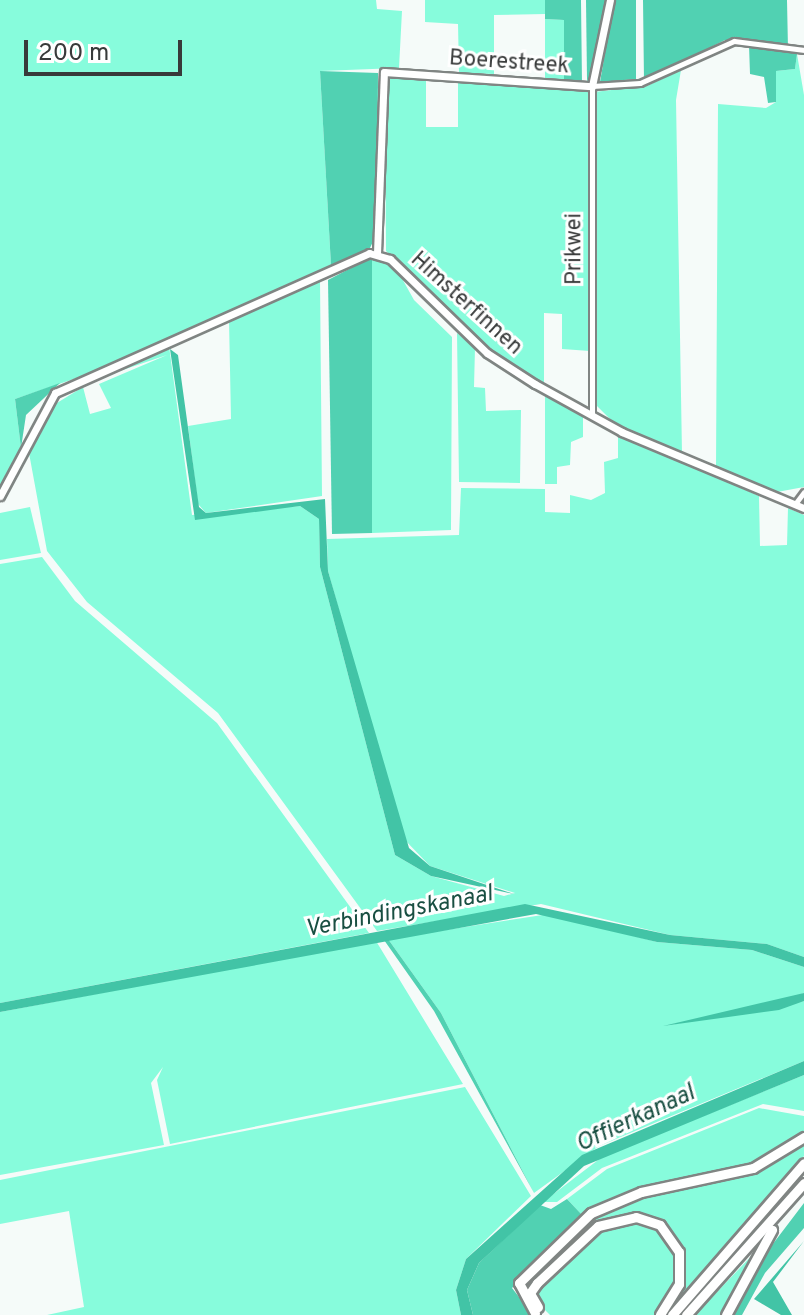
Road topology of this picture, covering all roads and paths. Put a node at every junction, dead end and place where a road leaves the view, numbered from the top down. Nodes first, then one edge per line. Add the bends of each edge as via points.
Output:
1 (610, 0) edge
2 (804, 50) edge
3 (592, 86) junction
4 (377, 253) junction
5 (592, 413) junction
6 (804, 492) edge
7 (0, 496) edge
8 (795, 504) junction
9 (804, 508) edge
10 (804, 1137) edge
11 (804, 1163) edge
12 (804, 1183) edge
13 (783, 1210) junction
14 (660, 1315) edge
15 (672, 1315) edge
16 (686, 1315) edge
17 (726, 1315) edge

1 - 3 street
2 - 3 street, Boerestreek via 734,41 640,83
3 - 4 street, Boerestreek via 384,72
3 - 5 street, Prikwei
4 - 5 street, Himsterfinnen via 487,353
4 - 7 street, Himsterfinnen via 66,386 41,412
5 - 8 street, Himsterfinnen via 633,438
6 - 8 street
8 - 9 street, Himsterfinnen
10 - 14 highway via 753,1168 626,1196 591,1213 519,1283 537,1310 530,1290 598,1226 636,1217 660,1225 681,1256 679,1284
11 - 15 highway
12 - 13 highway
13 - 16 highway
13 - 17 highway

